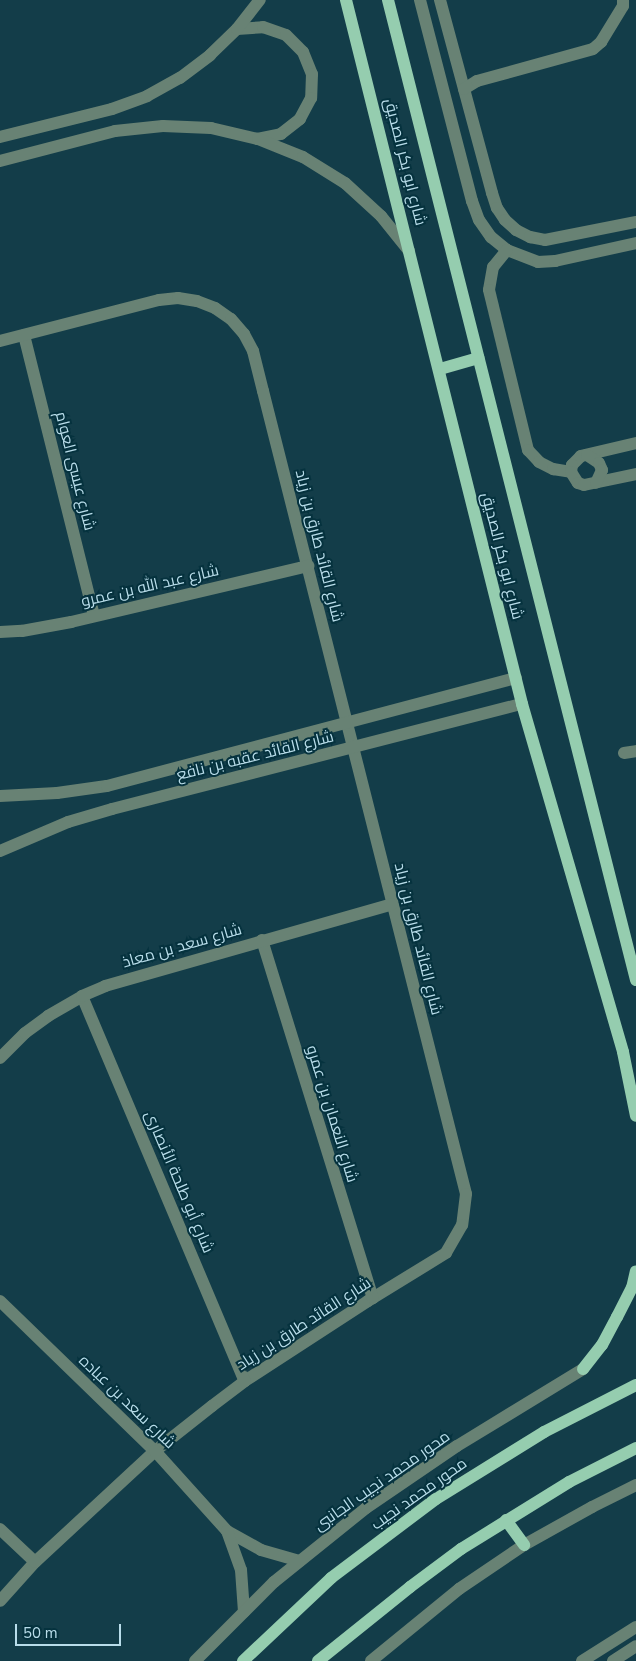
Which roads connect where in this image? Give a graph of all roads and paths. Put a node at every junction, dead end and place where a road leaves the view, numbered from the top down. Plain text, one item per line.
1 (260, 0) edge
2 (346, 0) edge
3 (388, 0) edge
4 (420, 0) edge
5 (440, 0) edge
6 (623, 0) edge
7 (237, 29) junction
8 (464, 89) junction
9 (0, 137) edge
10 (258, 139) junction
11 (0, 162) edge
12 (636, 222) edge
13 (636, 243) edge
14 (507, 250) junction
15 (411, 254) junction
16 (24, 335) junction
17 (0, 341) edge
18 (478, 358) junction
19 (440, 369) junction
20 (636, 444) edge
21 (587, 455) junction
22 (571, 472) junction
23 (636, 474) edge
24 (596, 483) junction
25 (308, 566) junction
26 (94, 616) junction
27 (0, 632) edge
28 (516, 678) junction
29 (522, 704) junction
30 (348, 723) junction
31 (353, 748) junction
32 (0, 796) edge
33 (0, 851) edge
34 (392, 904) junction
35 (262, 940) junction
36 (636, 980) edge
37 (82, 996) junction
38 (0, 1058) edge
39 (636, 1116) edge
40 (636, 1271) edge
41 (373, 1298) junction
42 (0, 1301) edge
43 (582, 1369) joint
44 (245, 1381) junction
45 (636, 1385) edge
46 (636, 1448) edge
47 (155, 1451) junction
48 (636, 1486) edge
49 (506, 1520) junction
50 (0, 1528) edge
51 (227, 1531) junction
52 (524, 1545) junction
53 (299, 1561) junction
54 (35, 1562) junction
55 (0, 1601) edge
56 (244, 1612) junction
57 (636, 1627) edge
58 (636, 1646) edge
59 (620, 1659) edge
60 (195, 1661) edge
61 (242, 1661) edge
62 (318, 1661) edge
63 (371, 1661) edge
64 (582, 1661) edge

1 - 7 street
2 - 15 main road, شارع ابو بكر الصديق
3 - 18 main road, شارع ابو بكر الصديق
4 - 14 street
5 - 8 street
6 - 8 street
7 - 9 street
7 - 10 street
8 - 12 street
10 - 11 street
10 - 15 street
13 - 14 street
14 - 22 street
15 - 19 main road, شارع ابو بكر الصديق
16 - 17 street, شارع القائد طارق بن زياد
16 - 25 street, شارع القائد طارق بن زياد
16 - 26 street, شارع عيسى العوام
18 - 19 main road
18 - 36 main road, شارع ابو بكر الصديق
19 - 28 main road, شارع ابو بكر الصديق
20 - 21 street
21 - 22 street
21 - 24 street
22 - 24 street
23 - 24 street
25 - 26 street, شارع عبد الله بن عمرو
25 - 30 street, شارع القائد طارق بن زياد
26 - 27 street, شارع عبد الله بن عمرو
28 - 29 main road, شارع ابو بكر الصديق
28 - 30 street, شارع القائد عقبه بن نافع
29 - 31 street, شارع القائد عقبه بن نافع
29 - 39 main road, شارع ابو بكر الصديق
30 - 31 street, شارع القائد طارق بن زياد
30 - 32 street, شارع القائد عقبه بن نافع
31 - 33 street, شارع القائد عقبه بن نافع
31 - 34 street, شارع القائد طارق بن زياد
34 - 35 street, شارع سعد بن معاذ
34 - 41 street, شارع القائد طارق بن زياد
35 - 37 street, شارع سعد بن معاذ
35 - 41 street, شارع النعمان بن عمرو
37 - 38 street, شارع سعد بن معاذ
37 - 44 street, شارع أبو طلحة الأنصارى
40 - 43 main road
41 - 44 street, شارع القائد طارق بن زياد
42 - 47 street, شارع سعد بن عباده
43 - 53 street, محور محمد نجيب الجانبى
44 - 47 street, شارع القائد طارق بن زياد
45 - 61 main road, محور محمد نجيب
46 - 49 main road
47 - 51 street, شارع سعد بن عباده
47 - 54 street, شارع القائد طارق بن زياد
48 - 52 street
49 - 52 main road
49 - 62 main road
50 - 54 street
51 - 53 street, شارع سعد بن عباده
51 - 56 street, شارع سعد بن عباده
52 - 63 street
53 - 56 street, محور محمد نجيب الجانبى
54 - 55 street, شارع القائد طارق بن زياد
56 - 60 street, محور محمد نجيب الجانبى
57 - 64 street
58 - 59 street

